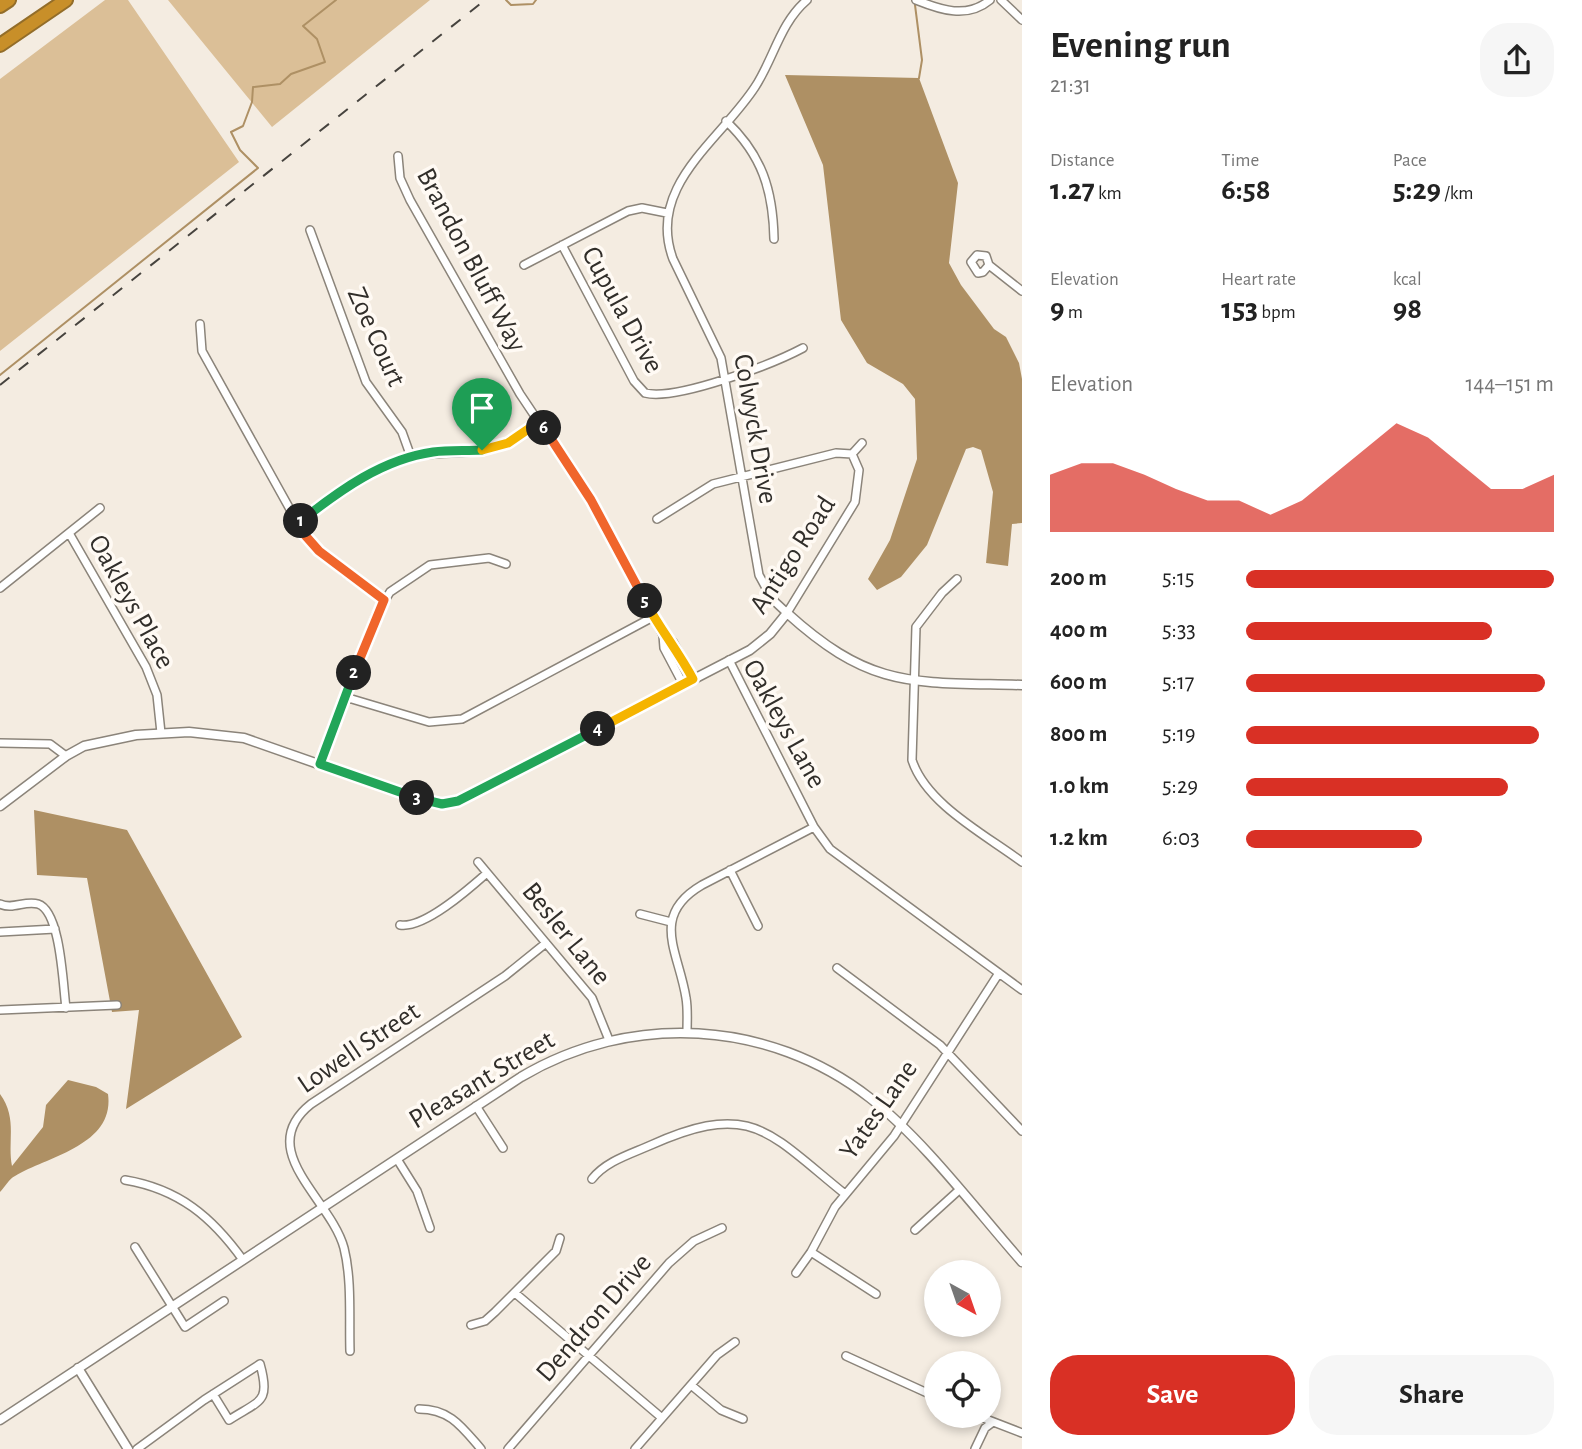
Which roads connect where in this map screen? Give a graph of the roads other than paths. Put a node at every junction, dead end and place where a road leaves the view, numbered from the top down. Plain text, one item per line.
1 (9, 0) edge
2 (66, 0) edge
3 (807, 0) edge
4 (916, 0) edge
5 (990, 0) edge
6 (1001, 0) edge
7 (0, 6) edge
8 (1022, 20) edge
9 (0, 45) edge
10 (726, 121) junction
11 (398, 156) dead end
12 (667, 213) junction
13 (310, 230) dead end
14 (774, 239) dead end
15 (562, 245) junction
16 (524, 265) dead end
17 (989, 265) dead end
18 (1022, 291) edge
19 (200, 324) dead end
20 (803, 348) dead end
21 (724, 379) junction
22 (540, 421) junction
23 (862, 443) dead end
24 (852, 454) junction
25 (411, 457) junction
26 (741, 475) junction
27 (100, 508) dead end
28 (657, 519) dead end
29 (296, 525) junction
30 (69, 533) junction
31 (506, 564) dead end
32 (957, 579) dead end
33 (0, 588) edge
34 (384, 600) junction
35 (787, 613) junction
36 (653, 617) junction
37 (663, 635) junction
38 (729, 660) junction
39 (693, 679) junction
40 (913, 680) junction
41 (683, 684) junction
42 (1022, 685) edge
43 (345, 697) junction
44 (161, 733) junction
45 (0, 743) edge
46 (66, 756) junction
47 (320, 764) junction
48 (0, 806) edge
49 (814, 827) junction
50 (478, 862) dead end
51 (1022, 862) edge
52 (730, 870) junction
53 (487, 873) junction
54 (0, 904) edge
55 (640, 914) dead end
56 (671, 922) junction
57 (400, 925) dead end
58 (758, 926) dead end
59 (55, 929) junction
60 (0, 932) edge
61 (547, 943) junction
62 (837, 968) dead end
63 (999, 973) junction
64 (1022, 990) edge
65 (117, 1005) dead end
66 (66, 1008) junction
67 (0, 1010) edge
68 (687, 1032) junction
69 (609, 1040) junction
70 (946, 1051) junction
71 (476, 1106) junction
72 (900, 1126) junction
73 (1022, 1131) edge
74 (503, 1148) dead end
75 (397, 1158) junction
76 (592, 1179) dead end
77 (125, 1180) dead end
78 (958, 1191) junction
79 (845, 1194) junction
80 (323, 1207) junction
81 (429, 1228) dead end
82 (722, 1228) dead end
83 (915, 1230) dead end
84 (560, 1238) dead end
85 (135, 1247) dead end
86 (811, 1252) junction
87 (243, 1259) junction
88 (1022, 1262) edge
89 (796, 1273) dead end
90 (515, 1293) junction
91 (876, 1294) dead end
92 (224, 1301) dead end
93 (173, 1306) junction
94 (471, 1325) dead end
95 (735, 1342) dead end
96 (350, 1351) dead end
97 (846, 1356) dead end
98 (588, 1357) junction
99 (78, 1368) junction
100 (691, 1385) junction
101 (924, 1392) edge
102 (213, 1394) junction
103 (419, 1409) dead end
104 (662, 1418) junction
105 (743, 1419) dead end
106 (0, 1420) edge
107 (1001, 1425) edge
108 (985, 1428) edge
109 (1022, 1433) edge
110 (128, 1449) edge
111 (137, 1449) edge
112 (481, 1449) edge
113 (508, 1449) edge
114 (635, 1449) edge
115 (975, 1449) edge

1 - 7 highway
2 - 9 highway
3 - 10 street, Colwyck Drive
4 - 5 street
6 - 8 street
10 - 12 street, Colwyck Drive
10 - 14 street
11 - 22 street, Brandon Bluff Way
12 - 15 street
12 - 21 street, Colwyck Drive
13 - 25 street, Zoe Court
15 - 16 street
15 - 21 street, Cupula Drive
17 - 18 street
19 - 29 street
20 - 21 street
21 - 26 street, Colwyck Drive
22 - 25 street
22 - 36 street, Brandon Bluff Way
23 - 24 street
24 - 26 street
24 - 35 street, Antigo Road
25 - 29 street
26 - 28 street
26 - 35 street, Colwyck Drive
27 - 30 street
29 - 34 street
30 - 33 street
30 - 44 street, Oakleys Place
31 - 34 street
32 - 40 street
34 - 43 street
35 - 38 street, Antigo Road
35 - 40 street, Colwyck Drive
36 - 37 street, Brandon Bluff Way
36 - 43 street
37 - 39 street, Brandon Bluff Way
37 - 41 street, Brandon Bluff Way
38 - 39 street, Oakleys Lane
38 - 49 street, Oakleys Lane
39 - 41 street, Oakleys Lane
40 - 42 street, Colwyck Drive
40 - 51 street
41 - 47 street, Oakleys Lane
43 - 47 street
44 - 46 street, Oakleys Lane
44 - 47 street, Oakleys Lane
45 - 46 street
46 - 48 street, Oakleys Lane
49 - 52 street
49 - 63 street, Oakleys Lane
50 - 53 street, Besler Lane
52 - 56 street
52 - 58 street
53 - 57 street
53 - 61 street, Besler Lane
54 - 59 street
55 - 56 street
56 - 68 street
59 - 60 street
59 - 66 street
61 - 69 street, Besler Lane
61 - 80 street, Lowell Street
62 - 70 street
63 - 64 street, Oakleys Lane
63 - 70 street, Yates Lane
65 - 66 street
66 - 67 street
68 - 69 street, Pleasant Street
68 - 72 street, Pleasant Street
69 - 71 street, Pleasant Street
70 - 72 street, Yates Lane
70 - 73 street
71 - 74 street
71 - 75 street, Pleasant Street
72 - 78 street, Pleasant Street
72 - 79 street, Yates Lane
75 - 80 street, Pleasant Street
75 - 81 street
76 - 79 street
77 - 87 street
78 - 83 street
78 - 88 street, Pleasant Street
79 - 86 street, Yates Lane
80 - 87 street, Pleasant Street
80 - 96 street, Lowell Street
82 - 98 street, Dendron Drive
84 - 90 street
85 - 93 street
86 - 89 street, Yates Lane
86 - 91 street
87 - 93 street, Pleasant Street
90 - 94 street
90 - 98 street
92 - 93 street
93 - 99 street, Pleasant Street
95 - 100 street
97 - 101 street
98 - 104 street
98 - 113 street, Dendron Drive
99 - 106 street, Pleasant Street
99 - 110 street
100 - 104 street
100 - 105 street
102 - 102 street
102 - 111 street
103 - 112 street
104 - 114 street
107 - 109 street
108 - 115 street

